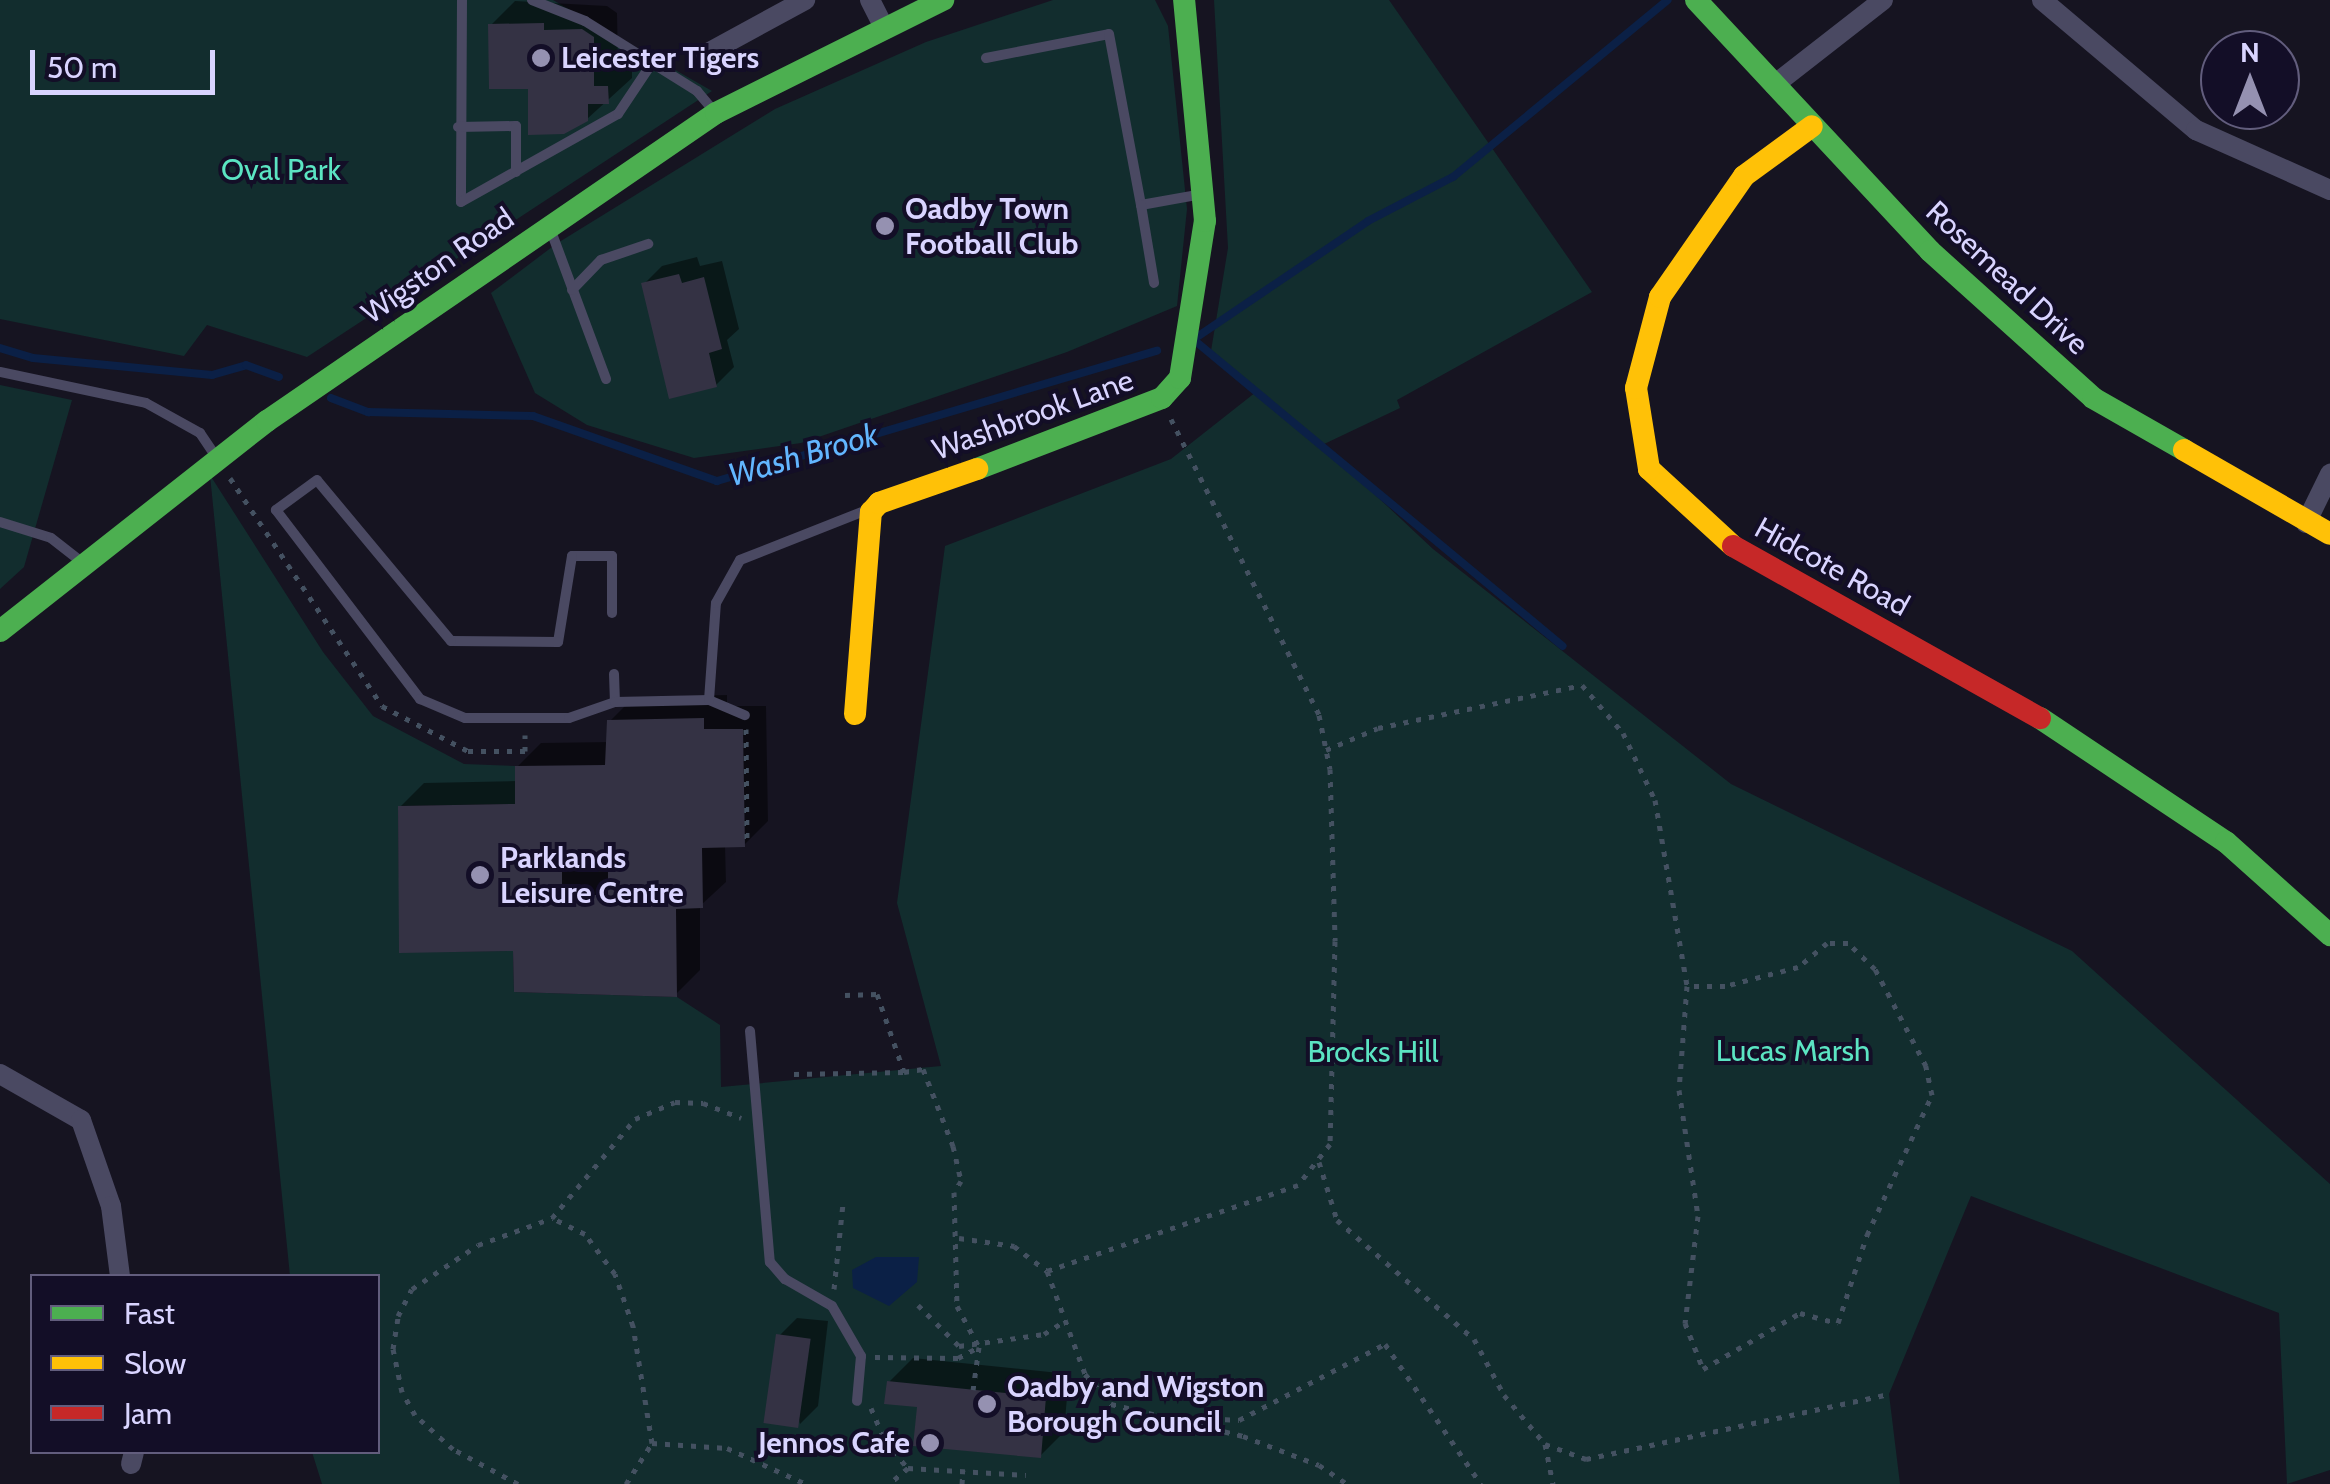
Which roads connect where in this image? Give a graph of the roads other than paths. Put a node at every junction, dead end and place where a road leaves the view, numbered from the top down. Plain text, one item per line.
1 (462, 0) edge
2 (532, 0) edge
3 (805, 0) edge
4 (870, 0) edge
5 (943, 0) edge
6 (1184, 0) edge
7 (1696, 0) edge
8 (1882, 0) edge
9 (2042, 0) edge
10 (884, 27) junction
11 (706, 54) dead end
12 (986, 58) dead end
13 (652, 63) junction
14 (1774, 85) junction
15 (716, 113) junction
16 (1812, 126) junction
17 (458, 127) junction
18 (516, 172) junction
19 (2330, 190) edge
20 (1204, 194) junction
21 (1141, 204) junction
22 (549, 225) junction
23 (648, 244) dead end
24 (1154, 283) dead end
25 (572, 290) junction
26 (0, 372) edge
27 (606, 380) dead end
28 (218, 458) junction
29 (2330, 474) edge
30 (871, 512) junction
31 (0, 522) edge
32 (2306, 524) junction
33 (2330, 534) edge
34 (83, 563) junction
35 (612, 613) dead end
36 (0, 631) edge
37 (614, 674) dead end
38 (709, 700) junction
39 (615, 702) junction
40 (855, 714) dead end
41 (745, 715) road end
42 (2330, 935) edge
43 (750, 1031) dead end
44 (0, 1074) edge
45 (120, 1274) edge
46 (856, 1401) road end

1 - 17 lane
2 - 13 lane
3 - 11 street
4 - 10 street
5 - 10 street, Wigston Road
6 - 20 street, Washbrook Lane
7 - 14 street, Rosemead Drive
8 - 14 street
9 - 19 street
10 - 15 street, Wigston Road
12 - 21 lane
13 - 15 lane
13 - 18 lane
14 - 16 street, Rosemead Drive
15 - 22 street, Wigston Road
16 - 32 street, Rosemead Drive
16 - 42 street, Hidcote Road
17 - 18 lane
17 - 18 lane
20 - 21 lane
20 - 30 street, Washbrook Lane
21 - 24 lane
22 - 25 lane
22 - 28 street, Wigston Road
23 - 25 lane
25 - 27 lane
26 - 28 lane
28 - 34 street, Wigston Road
29 - 32 street
30 - 38 lane, Washbrook Lane
30 - 40 street
31 - 34 lane
32 - 33 street, Rosemead Drive
34 - 36 street, Wigston Road
35 - 39 lane
37 - 39 lane
38 - 39 lane
38 - 41 lane
43 - 46 lane
44 - 45 street

